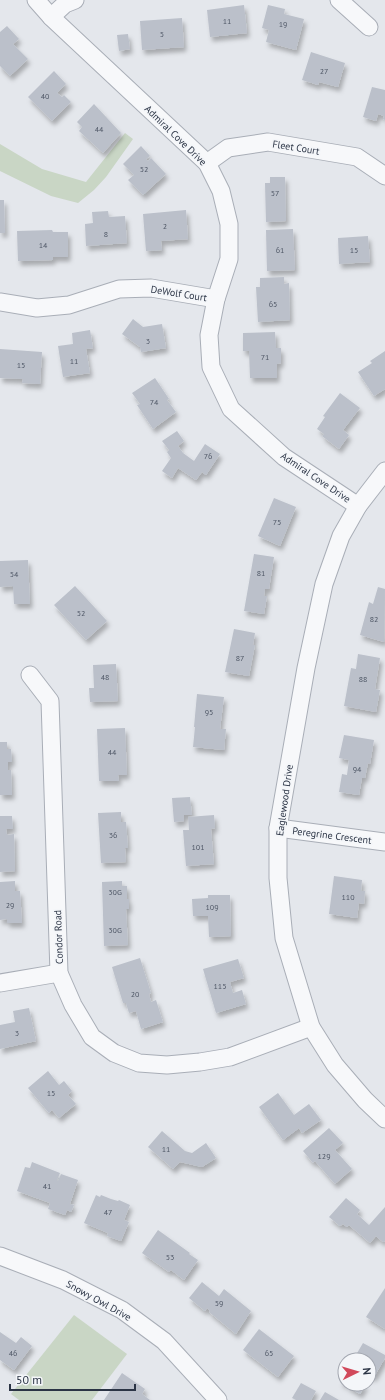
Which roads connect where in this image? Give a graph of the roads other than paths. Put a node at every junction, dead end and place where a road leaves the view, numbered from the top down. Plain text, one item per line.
1 (36, 0) edge
2 (75, 0) edge
3 (339, 0) edge
4 (51, 17) junction
5 (369, 26) dead end
6 (207, 163) junction
7 (385, 176) edge
8 (216, 299) junction
9 (0, 302) edge
10 (385, 470) edge
11 (358, 506) junction
12 (30, 675) dead end
13 (278, 828) junction
14 (385, 842) edge
15 (59, 973) junction
16 (0, 983) edge
17 (311, 1027) junction
18 (385, 1119) edge
19 (0, 1256) edge
20 (218, 1400) edge

1 - 4 street, Admiral Cove Drive
2 - 4 street
3 - 5 street
4 - 6 street, Admiral Cove Drive
6 - 7 street, Fleet Court
6 - 8 street, Admiral Cove Drive
8 - 9 street, DeWolf Court
8 - 11 street, Admiral Cove Drive
10 - 11 street, Eaglewood Drive
11 - 13 street, Eaglewood Drive
12 - 15 street, Condor Road
13 - 14 street, Peregrine Crescent
13 - 17 street, Eaglewood Drive
15 - 16 street
15 - 17 street, Condor Road
17 - 18 street, Eaglewood Drive
19 - 20 street, Snowy Owl Drive

